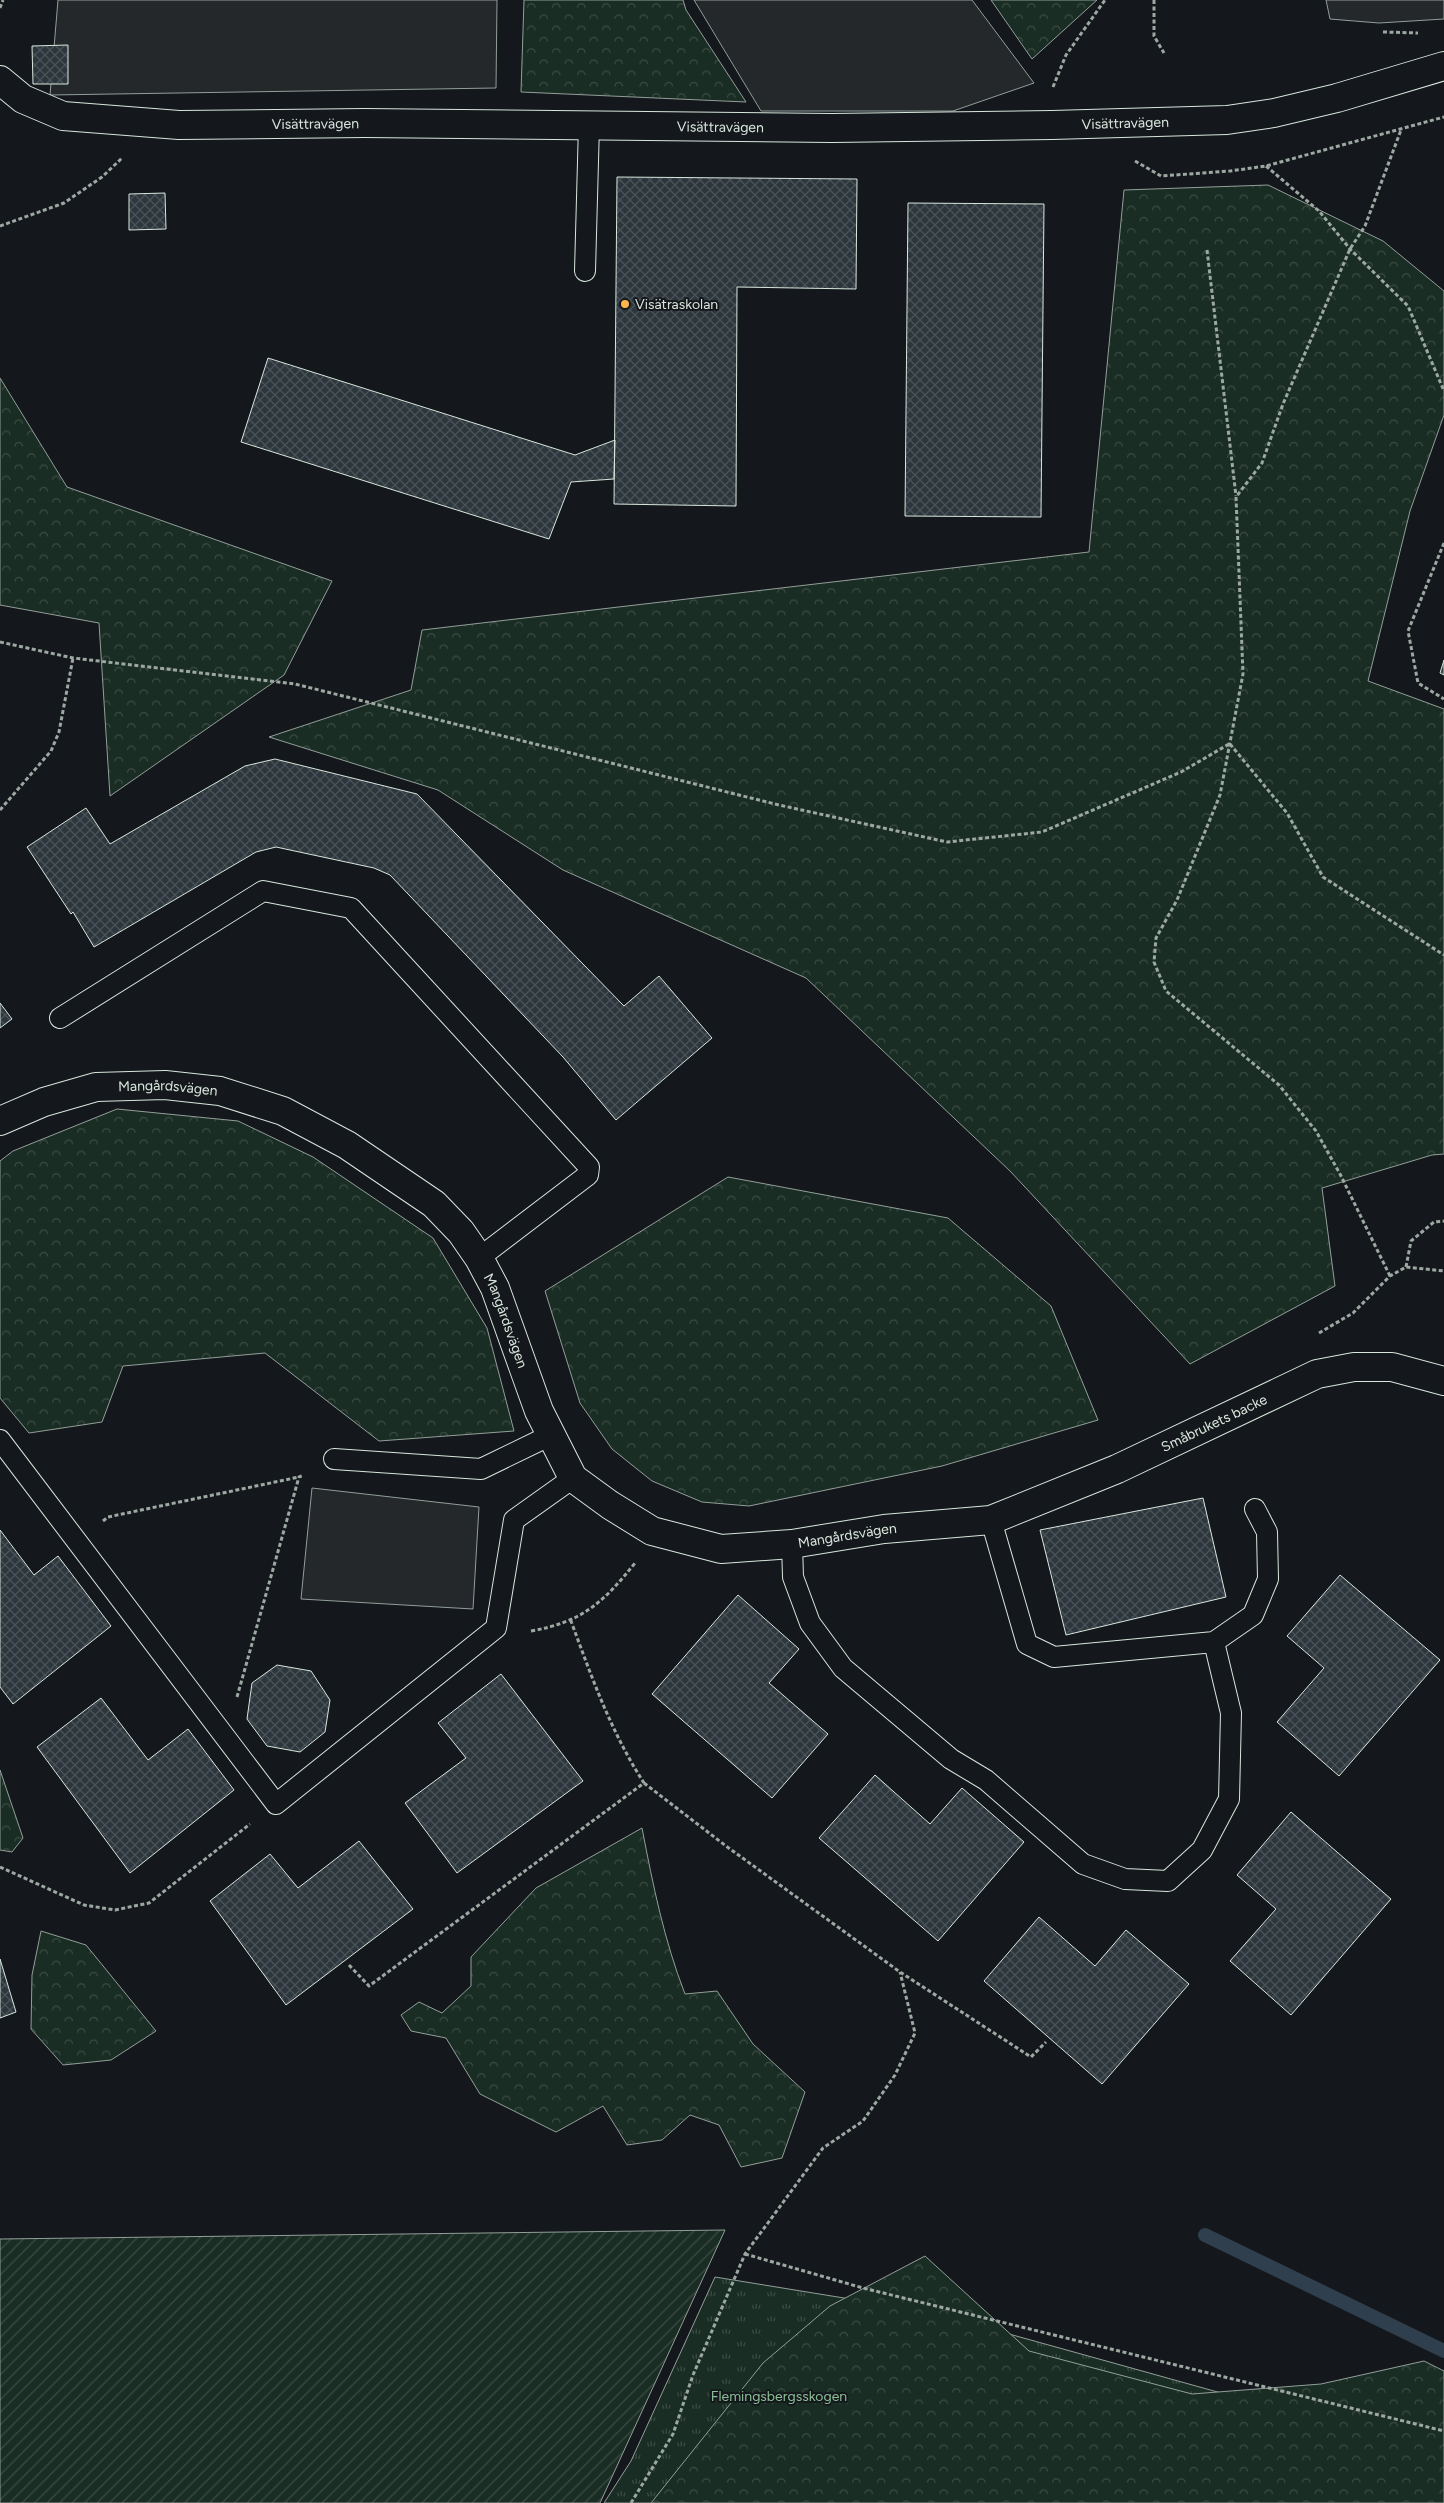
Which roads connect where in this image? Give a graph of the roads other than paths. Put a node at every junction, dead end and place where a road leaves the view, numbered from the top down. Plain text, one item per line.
1 (1444, 66) edge
2 (0, 80) edge
3 (589, 126) junction
4 (585, 271) dead end
5 (60, 1018) dead end
6 (0, 1121) edge
7 (479, 1258) junction
8 (1444, 1381) edge
9 (551, 1435) junction
10 (0, 1440) edge
11 (334, 1459) road end
12 (573, 1478) junction
13 (1255, 1509) dead end
14 (991, 1520) junction
15 (792, 1544) junction
16 (1214, 1642) junction

1 - 3 street, Visättravägen
2 - 3 street, Visättravägen
3 - 4 lane
5 - 7 lane
6 - 7 street, Mangårdsvägen
7 - 9 street, Mangårdsvägen
8 - 14 street, Småbrukets backe
9 - 11 lane
9 - 12 street, Mangårdsvägen
10 - 12 lane
12 - 15 street, Mangårdsvägen
13 - 16 lane
14 - 15 street, Mangårdsvägen
14 - 16 lane
15 - 16 lane

